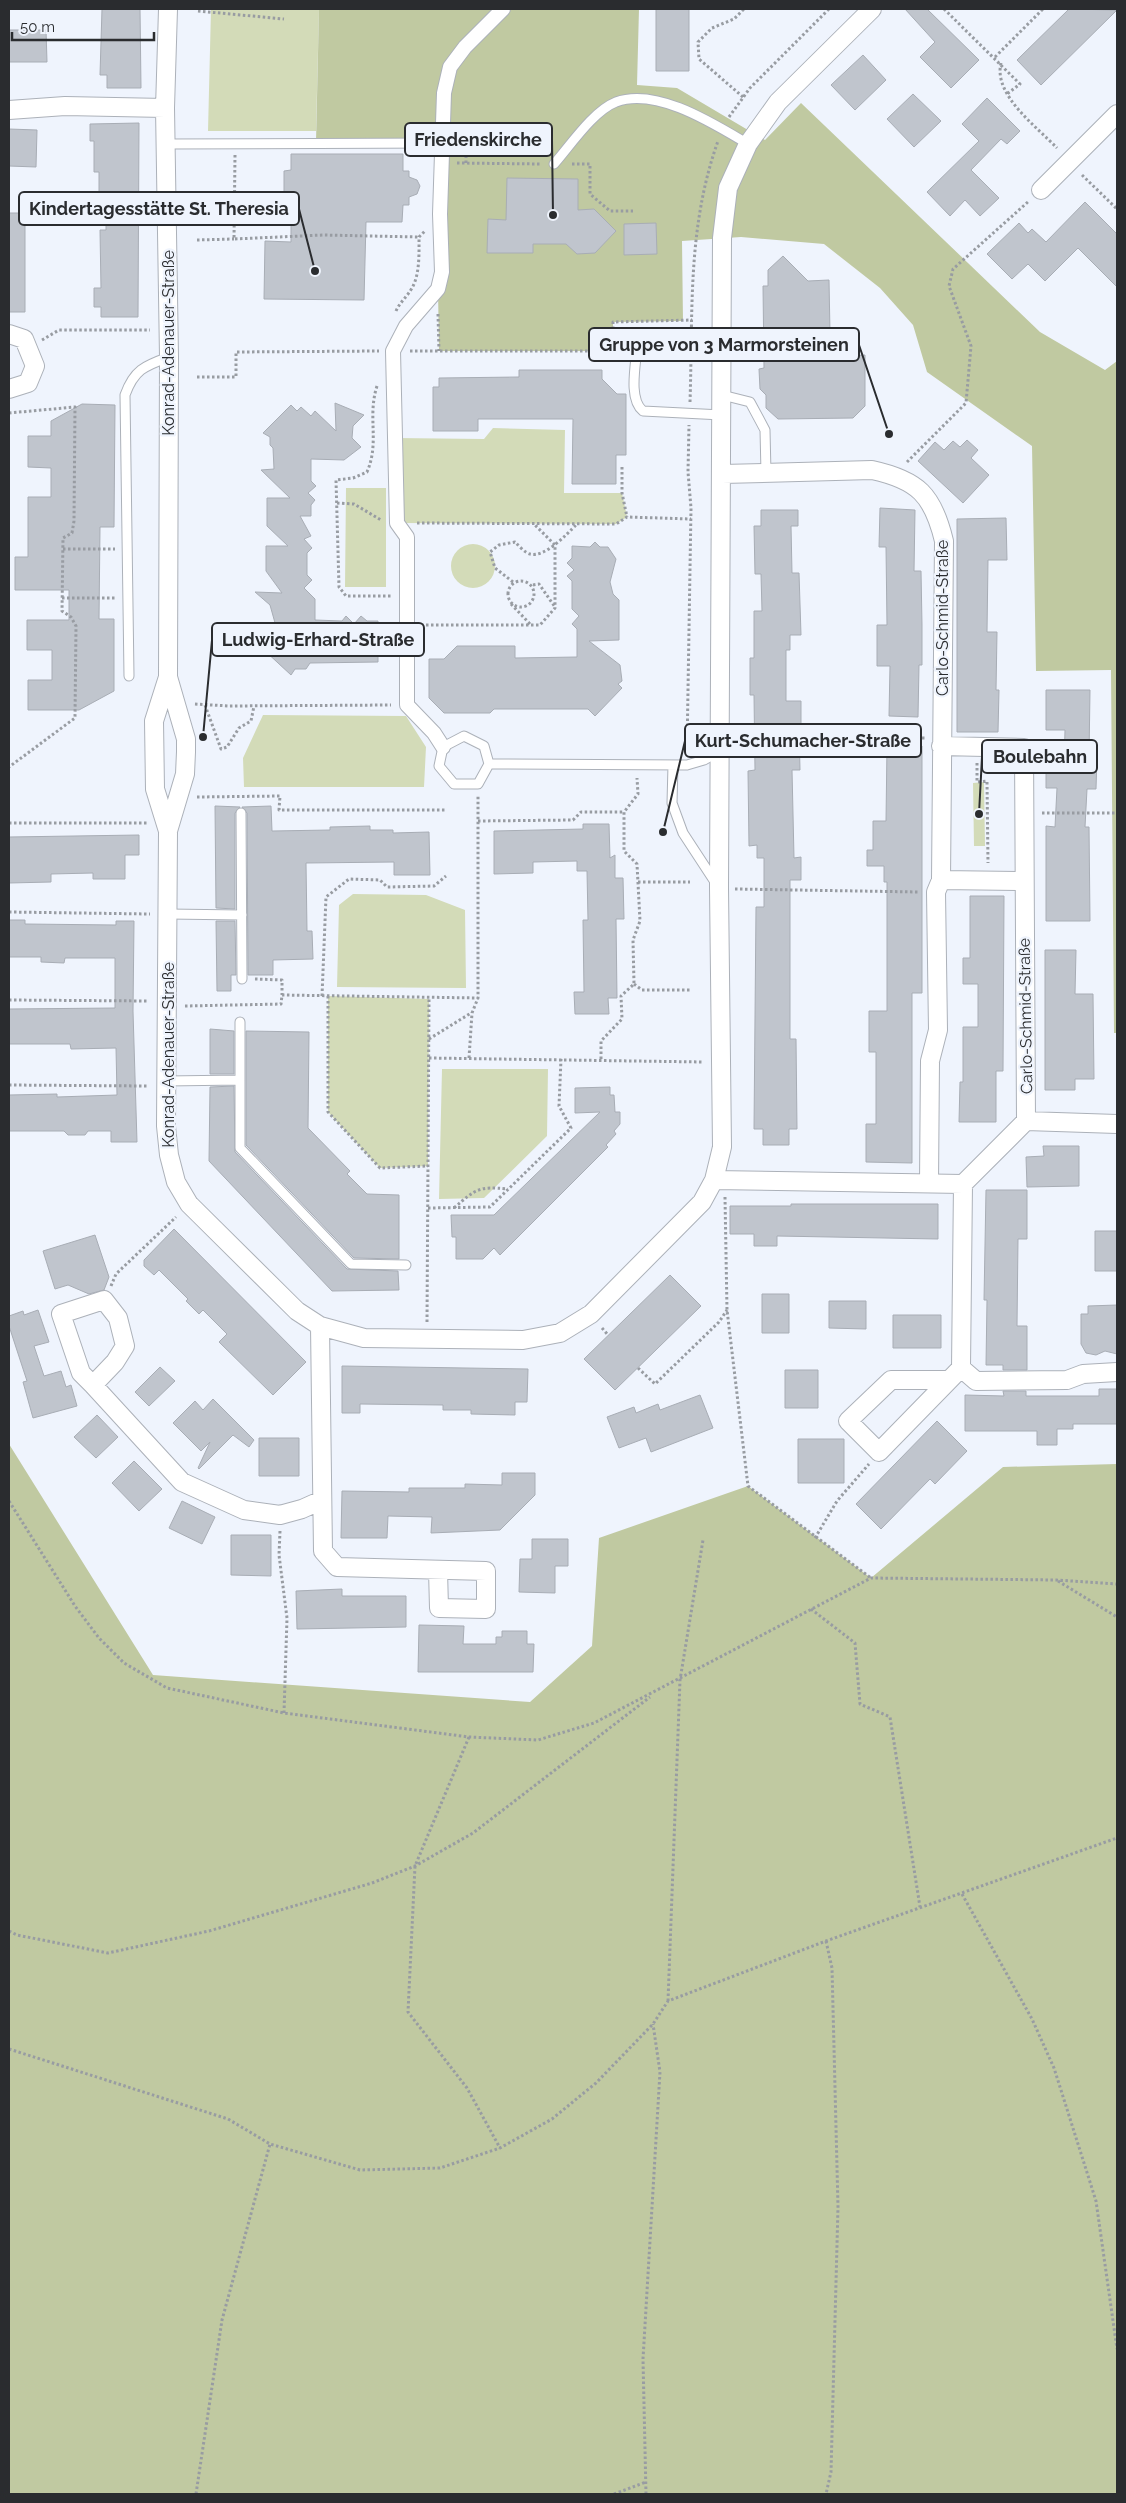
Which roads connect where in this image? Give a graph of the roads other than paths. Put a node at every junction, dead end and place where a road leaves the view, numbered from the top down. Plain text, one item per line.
1 (168, 9) edge
2 (503, 9) edge
3 (872, 9) edge
4 (165, 108) junction
5 (9, 110) edge
6 (1117, 114) edge
7 (442, 143) junction
8 (166, 144) junction
9 (748, 144) junction
10 (554, 164) dead end
11 (1041, 190) road end
12 (9, 334) edge
13 (637, 347) dead end
14 (169, 357) junction
15 (9, 389) edge
16 (722, 395) junction
17 (722, 415) junction
18 (766, 473) junction
19 (722, 474) junction
20 (129, 676) dead end
21 (168, 677) junction
22 (941, 742) junction
23 (443, 747) junction
24 (720, 751) junction
25 (489, 764) junction
26 (673, 765) junction
27 (241, 813) dead end
28 (168, 831) junction
29 (1023, 881) junction
30 (939, 886) junction
31 (719, 888) junction
32 (168, 914) junction
33 (242, 915) junction
34 (242, 979) road end
35 (240, 1022) dead end
36 (240, 1080) junction
37 (166, 1084) junction
38 (1026, 1120) junction
39 (1117, 1124) edge
40 (714, 1180) junction
41 (929, 1183) junction
42 (962, 1184) junction
43 (406, 1265) dead end
44 (320, 1326) junction
45 (1117, 1372) edge
46 (955, 1374) junction
47 (93, 1385) junction
48 (322, 1500) junction
49 (438, 1570) dead end

1 - 4 street, Konrad-Adenauer-Straße
2 - 7 street
3 - 9 street, Konrad-Adenauer-Straße
4 - 5 street
4 - 8 street, Konrad-Adenauer-Straße
6 - 11 street
7 - 8 lane
7 - 23 street
8 - 14 street, Konrad-Adenauer-Straße
9 - 10 lane
9 - 16 street, Konrad-Adenauer-Straße
12 - 15 street
13 - 17 lane
14 - 20 lane
14 - 21 street, Konrad-Adenauer-Straße
16 - 17 street, Konrad-Adenauer-Straße
16 - 18 lane
17 - 19 street, Konrad-Adenauer-Straße
18 - 19 street, Carlo-Schmid-Straße
18 - 22 street, Carlo-Schmid-Straße
19 - 24 street, Konrad-Adenauer-Straße
21 - 28 street, Konrad-Adenauer-Straße
21 - 28 street, Konrad-Adenauer-Straße
22 - 29 street, Carlo-Schmid-Straße
22 - 30 street, Carlo-Schmid-Straße
23 - 25 lane
23 - 25 lane
24 - 26 lane
24 - 31 street, Konrad-Adenauer-Straße
25 - 26 lane
26 - 31 lane
27 - 33 lane
28 - 32 street, Konrad-Adenauer-Straße
29 - 30 street
29 - 38 street, Carlo-Schmid-Straße
30 - 41 street, Carlo-Schmid-Straße
31 - 40 street, Konrad-Adenauer-Straße
32 - 33 lane
32 - 37 street, Konrad-Adenauer-Straße
33 - 34 lane
35 - 36 lane
36 - 37 lane
36 - 43 lane
37 - 44 street, Konrad-Adenauer-Straße
38 - 39 street
38 - 42 street
40 - 41 street
40 - 44 street, Konrad-Adenauer-Straße
41 - 42 street
42 - 46 street
44 - 48 street
45 - 46 street
46 - 46 street
47 - 47 street
47 - 48 street
48 - 49 street

